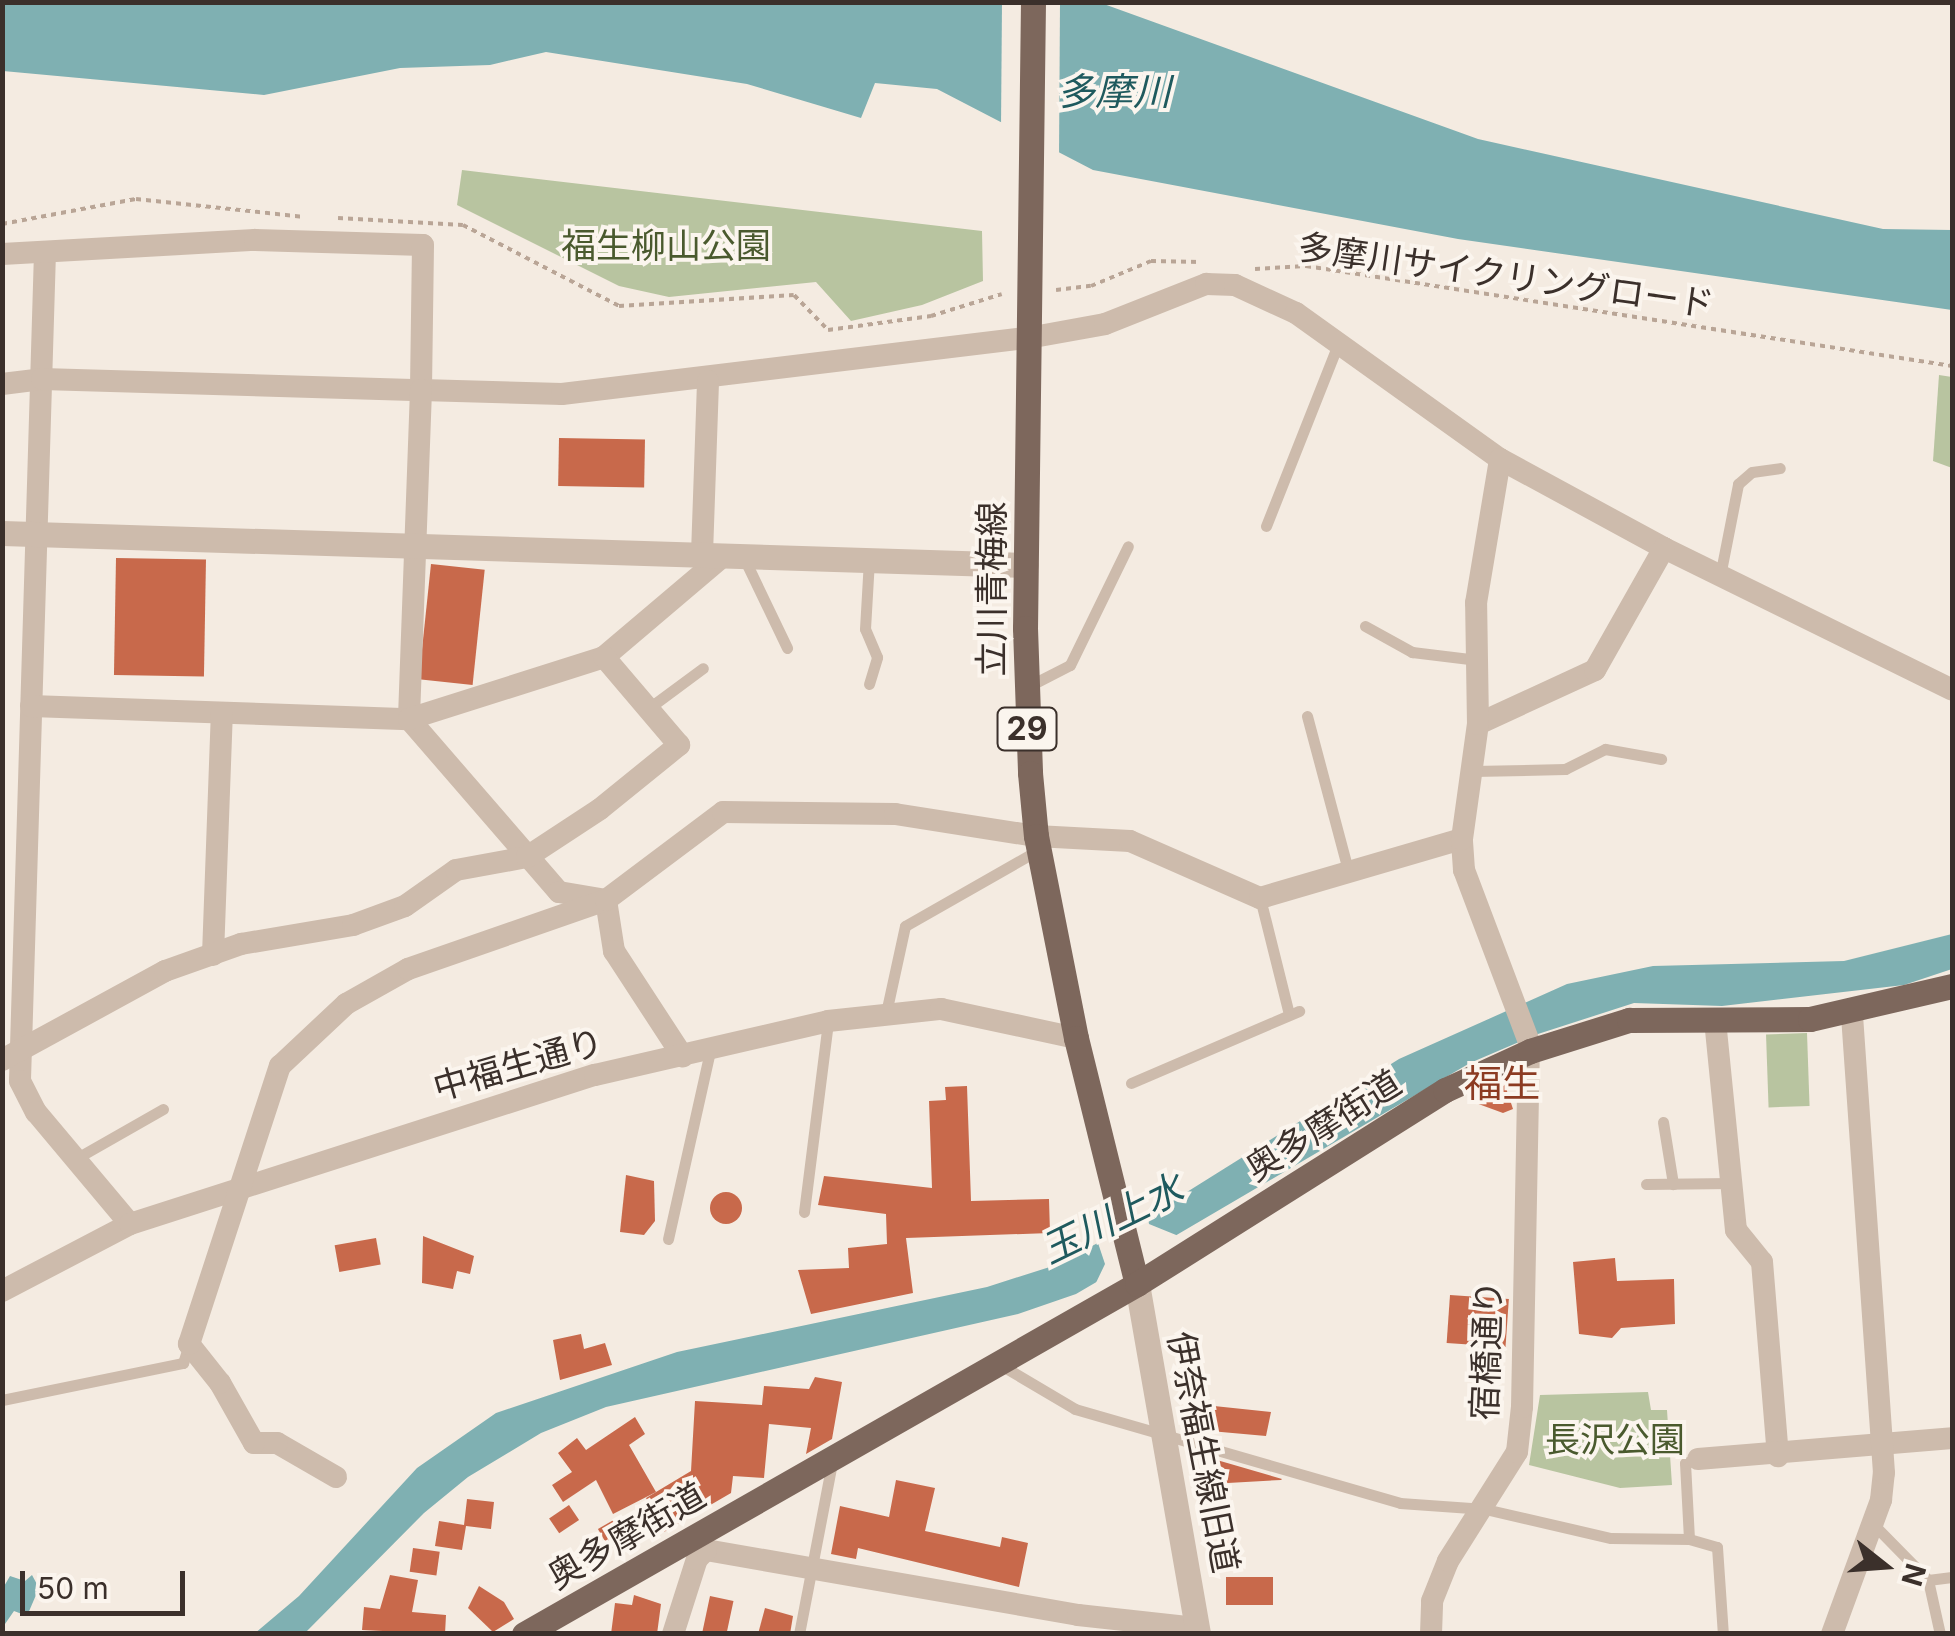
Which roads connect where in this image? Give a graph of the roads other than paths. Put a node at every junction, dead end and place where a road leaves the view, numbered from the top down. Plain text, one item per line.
1 (1032, 2) edge
2 (44, 252) junction
3 (2, 254) edge
4 (1028, 338) junction
5 (1338, 344) junction
6 (42, 379) junction
7 (708, 380) junction
8 (2, 384) edge
9 (420, 390) junction
10 (1500, 459) junction
11 (1780, 468) dead end
12 (1266, 526) dead end
13 (37, 532) junction
14 (2, 533) edge
15 (416, 545) junction
16 (1128, 546) dead end
17 (1664, 548) junction
18 (723, 555) junction
19 (869, 560) junction
20 (1026, 565) junction
21 (1720, 576) junction
22 (1365, 626) dead end
23 (787, 648) dead end
24 (604, 657) junction
25 (1478, 660) junction
26 (703, 668) dead end
27 (869, 684) dead end
28 (1026, 688) junction
29 (1952, 690) edge
30 (31, 706) junction
31 (649, 708) junction
32 (222, 713) junction
33 (1307, 716) dead end
34 (409, 719) junction
35 (1478, 724) junction
36 (1661, 759) dead end
37 (1474, 771) junction
38 (1462, 840) junction
39 (1037, 843) junction
40 (527, 857) junction
41 (1349, 874) junction
42 (1260, 898) junction
43 (606, 900) junction
44 (213, 954) junction
45 (1952, 986) edge
46 (886, 1013) junction
47 (1852, 1013) junction
48 (828, 1020) junction
49 (1715, 1020) junction
50 (1076, 1038) junction
51 (1529, 1047) junction
52 (710, 1051) junction
53 (683, 1056) junction
54 (11, 1057) edge
55 (1131, 1082) dead end
56 (164, 1109) dead end
57 (1663, 1122) dead end
58 (77, 1158) junction
59 (1646, 1184) dead end
60 (1672, 1184) junction
61 (1730, 1184) junction
62 (240, 1186) junction
63 (804, 1212) dead end
64 (130, 1224) junction
65 (668, 1239) dead end
66 (1136, 1279) junction
67 (2, 1291) edge
68 (189, 1344) junction
69 (998, 1364) junction
70 (2, 1400) edge
71 (1166, 1436) junction
72 (1952, 1438) edge
73 (1883, 1446) junction
74 (1778, 1456) junction
75 (833, 1458) junction
76 (1698, 1459) joint
77 (336, 1477) dead end
78 (1485, 1508) junction
79 (1873, 1524) junction
80 (1688, 1539) junction
81 (702, 1542) junction
82 (813, 1565) junction
83 (1952, 1578) edge
84 (1928, 1580) junction
85 (1198, 1631) edge
86 (524, 1634) edge
87 (673, 1634) edge
88 (799, 1634) edge
89 (1431, 1634) edge
90 (1724, 1634) edge
91 (1832, 1634) edge
92 (1940, 1634) edge

1 - 4 main road, 立川青梅線 / 29
2 - 3 street
2 - 6 street
2 - 9 street
4 - 5 street
4 - 7 street
4 - 20 main road, 立川青梅線 / 29
5 - 10 street
5 - 12 lane
6 - 8 street
6 - 9 street
6 - 13 street
7 - 9 street
7 - 18 street
9 - 15 street
10 - 17 street
10 - 25 street
11 - 21 lane
13 - 14 street
13 - 15 street
13 - 30 street
15 - 18 street
15 - 34 street
16 - 28 lane
17 - 21 street
17 - 35 street
18 - 19 street
18 - 23 lane
18 - 24 street
19 - 20 street
19 - 27 lane
20 - 28 main road, 立川青梅線 / 29
21 - 29 street
22 - 25 lane
24 - 31 street
24 - 34 street
25 - 35 street
26 - 31 lane
28 - 39 main road, 立川青梅線 / 29
30 - 32 street
30 - 54 street
31 - 40 street
32 - 34 street
32 - 44 street
33 - 41 lane
34 - 40 street
35 - 37 street
36 - 37 lane
37 - 38 street
38 - 41 street
38 - 51 street
39 - 42 street
39 - 43 street
39 - 46 lane
39 - 50 main road, 立川青梅線 / 29
40 - 43 street
40 - 44 street
41 - 42 street
42 - 55 lane
43 - 53 street
43 - 62 street
44 - 54 street
45 - 47 main road, 奥多摩街道
46 - 48 street, 中福生通り
46 - 50 street, 中福生通り
47 - 49 main road, 奥多摩街道
47 - 73 street
48 - 52 street, 中福生通り
48 - 63 lane
49 - 51 main road, 奥多摩街道
49 - 61 street
50 - 66 main road, 立川青梅線 / 29
51 - 66 main road, 奥多摩街道
51 - 78 street, 宿橋通り
52 - 53 street, 中福生通り
52 - 65 lane
53 - 62 street, 中福生通り
54 - 58 street
56 - 58 lane
57 - 60 lane
58 - 64 street
59 - 60 lane
60 - 61 lane
61 - 74 street
62 - 64 street, 中福生通り
62 - 68 street
64 - 67 street, 中福生通り
66 - 69 main road, 奥多摩街道
66 - 71 street, 伊奈福生線旧道
68 - 70 lane
68 - 77 street
69 - 71 lane
69 - 75 main road, 奥多摩街道
71 - 78 lane
71 - 85 street, 伊奈福生線旧道
72 - 73 street
73 - 74 street
73 - 79 street
74 - 76 street
75 - 81 main road, 奥多摩街道
75 - 82 lane
76 - 80 lane
78 - 80 lane
78 - 89 street, 宿橋通り
79 - 84 lane
79 - 91 street
80 - 90 lane
81 - 82 street
81 - 86 main road, 奥多摩街道
81 - 87 street
82 - 85 street
82 - 88 lane
83 - 84 lane
84 - 92 lane

